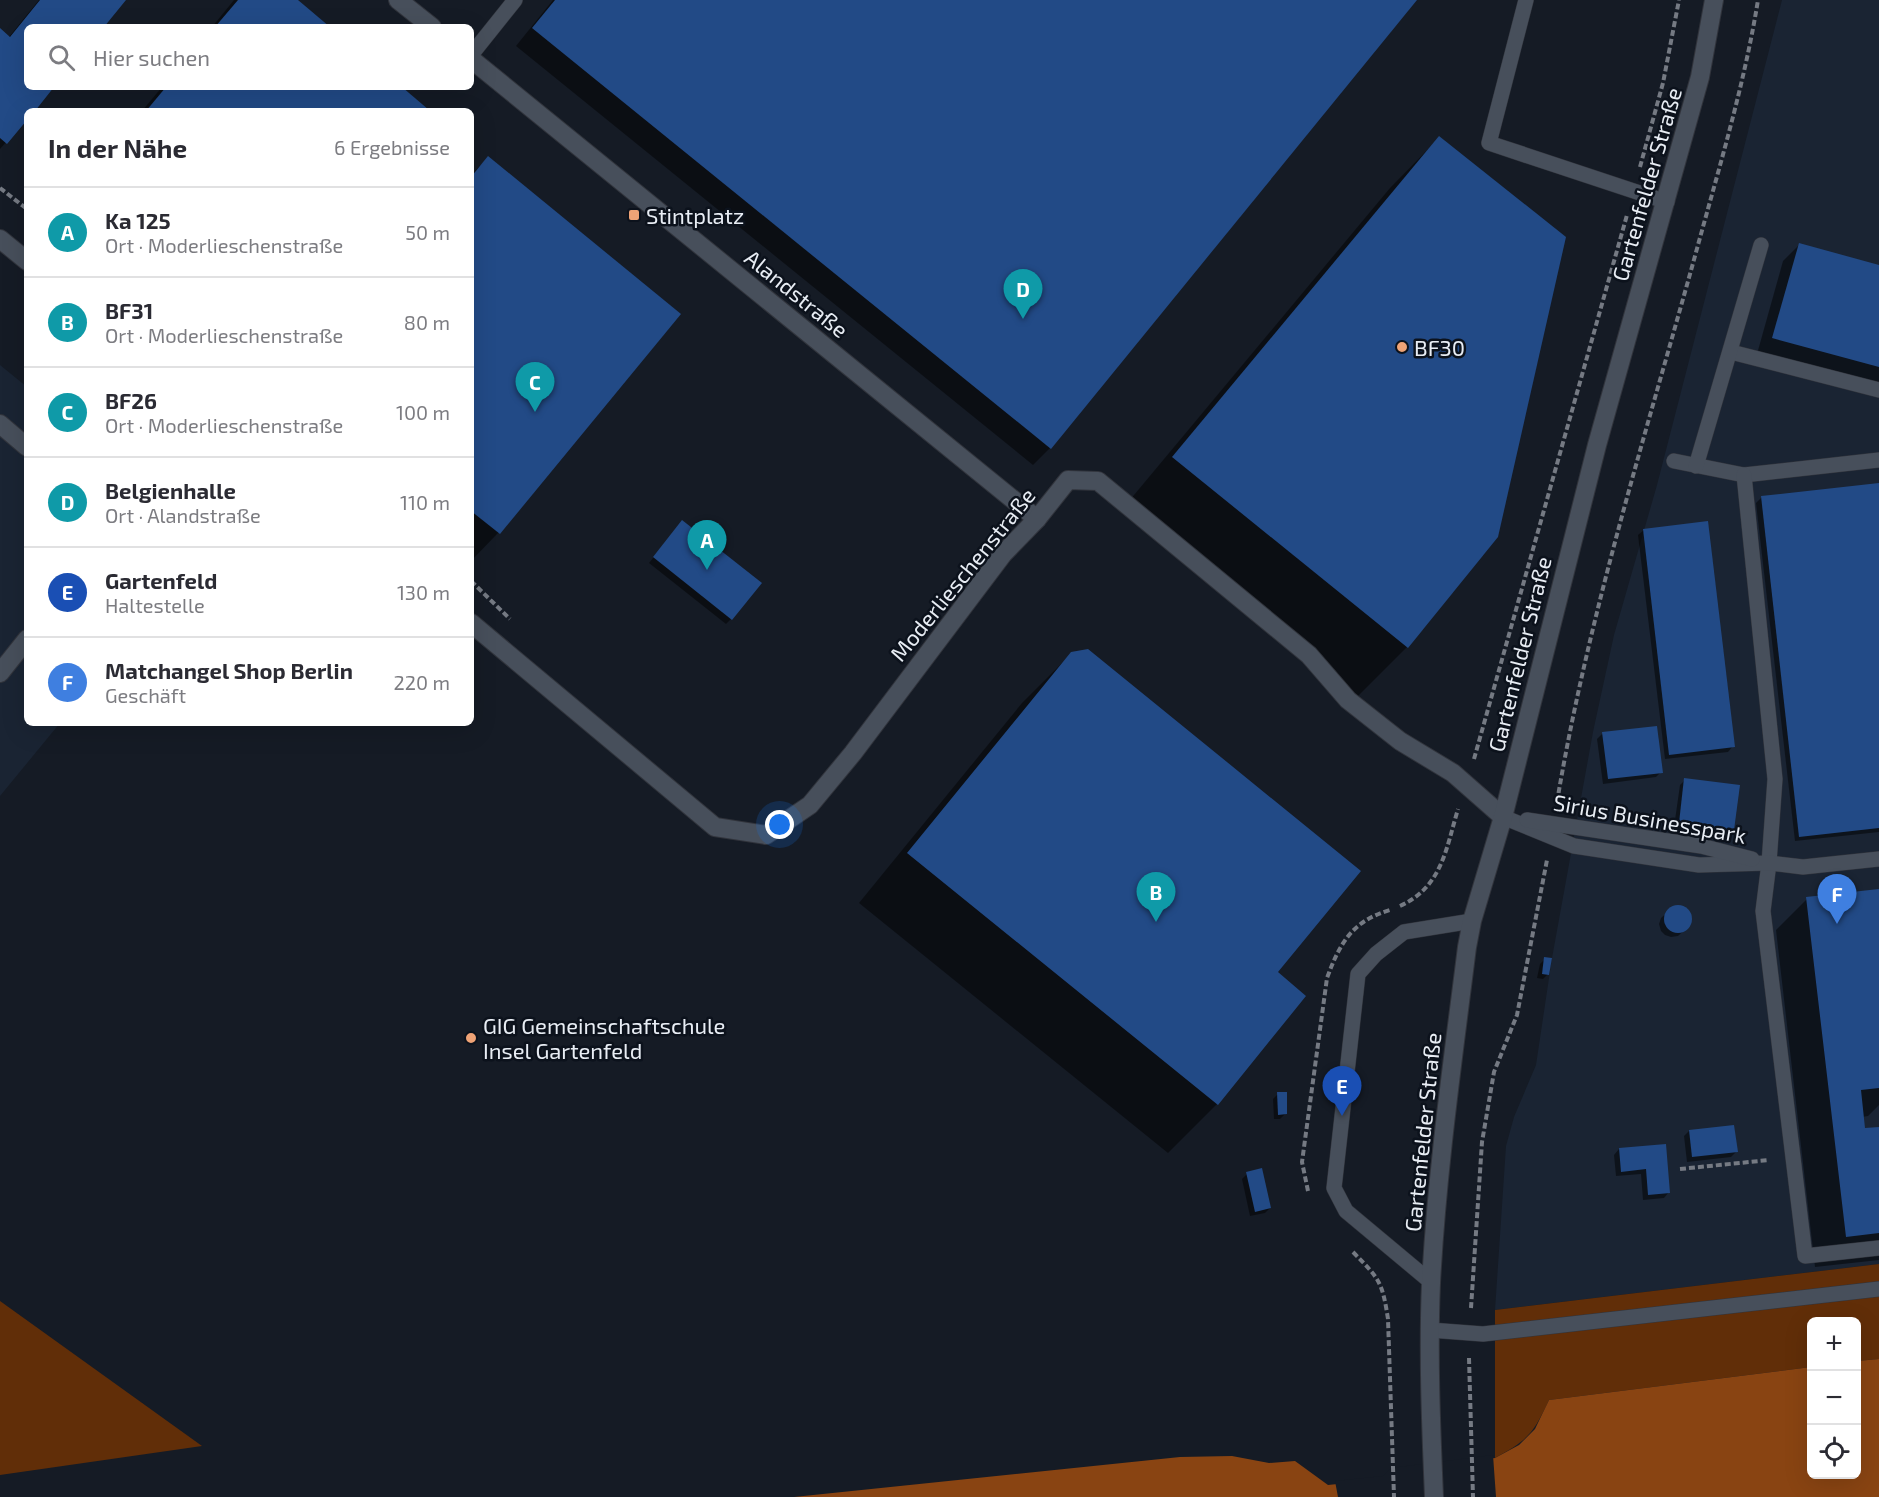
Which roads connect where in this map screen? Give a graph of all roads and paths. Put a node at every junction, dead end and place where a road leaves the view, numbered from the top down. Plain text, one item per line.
1 (398, 0) edge
2 (515, 0) edge
3 (1526, 0) edge
4 (1679, 0) edge
5 (1714, 0) edge
6 (1758, 0) edge
7 (428, 24) edge
8 (474, 53) edge
9 (474, 59) edge
10 (0, 188) edge
11 (1634, 191) junction
12 (1667, 202) junction
13 (24, 207) edge
14 (1, 243) edge
15 (1761, 244) dead end
16 (24, 259) edge
17 (1731, 351) junction
18 (1879, 390) edge
19 (0, 424) edge
20 (24, 444) edge
21 (1879, 460) edge
22 (1674, 461) dead end
23 (1696, 466) junction
24 (1743, 476) junction
25 (1037, 519) junction
26 (474, 625) edge
27 (24, 643) edge
28 (0, 673) edge
29 (1466, 784) junction
30 (1503, 817) junction
31 (1552, 830) junction
32 (1879, 859) edge
33 (1443, 860) dead end
34 (1769, 863) junction
35 (1472, 921) junction
36 (1793, 1157) junction
37 (1680, 1169) dead end
38 (1879, 1248) edge
39 (1431, 1282) junction
40 (1879, 1289) edge
41 (1430, 1330) junction
42 (1470, 1333) junction
43 (1392, 1420) dead end
44 (1394, 1497) edge
45 (1434, 1497) edge
46 (1473, 1497) edge

1 - 7 street
2 - 8 lane
3 - 11 lane
4 - 11 path
5 - 12 street, Gartenfelder Straße
6 - 31 path
9 - 25 street, Alandstraße
10 - 13 path
11 - 12 lane
11 - 29 path
12 - 30 street, Gartenfelder Straße
14 - 16 street
15 - 17 lane
17 - 18 lane
17 - 23 lane
19 - 20 street
21 - 24 lane
22 - 23 lane
23 - 24 lane
24 - 34 lane
25 - 26 street, Moderlieschenstraße
25 - 29 street, Moderlieschenstraße
27 - 28 street
29 - 30 street, Moderlieschenstraße
29 - 33 path
30 - 31 lane, Sirius Businesspark
30 - 35 street, Gartenfelder Straße
31 - 34 lane, Sirius Businesspark
31 - 42 path
32 - 34 lane, Sirius Businesspark
34 - 36 lane
35 - 39 street, Gartenfelder Straße
35 - 39 lane
36 - 37 path
36 - 38 lane
39 - 41 street, Gartenfelder Straße
40 - 42 lane
41 - 42 lane
41 - 45 street, Gartenfelder Straße
42 - 46 path
43 - 44 path

